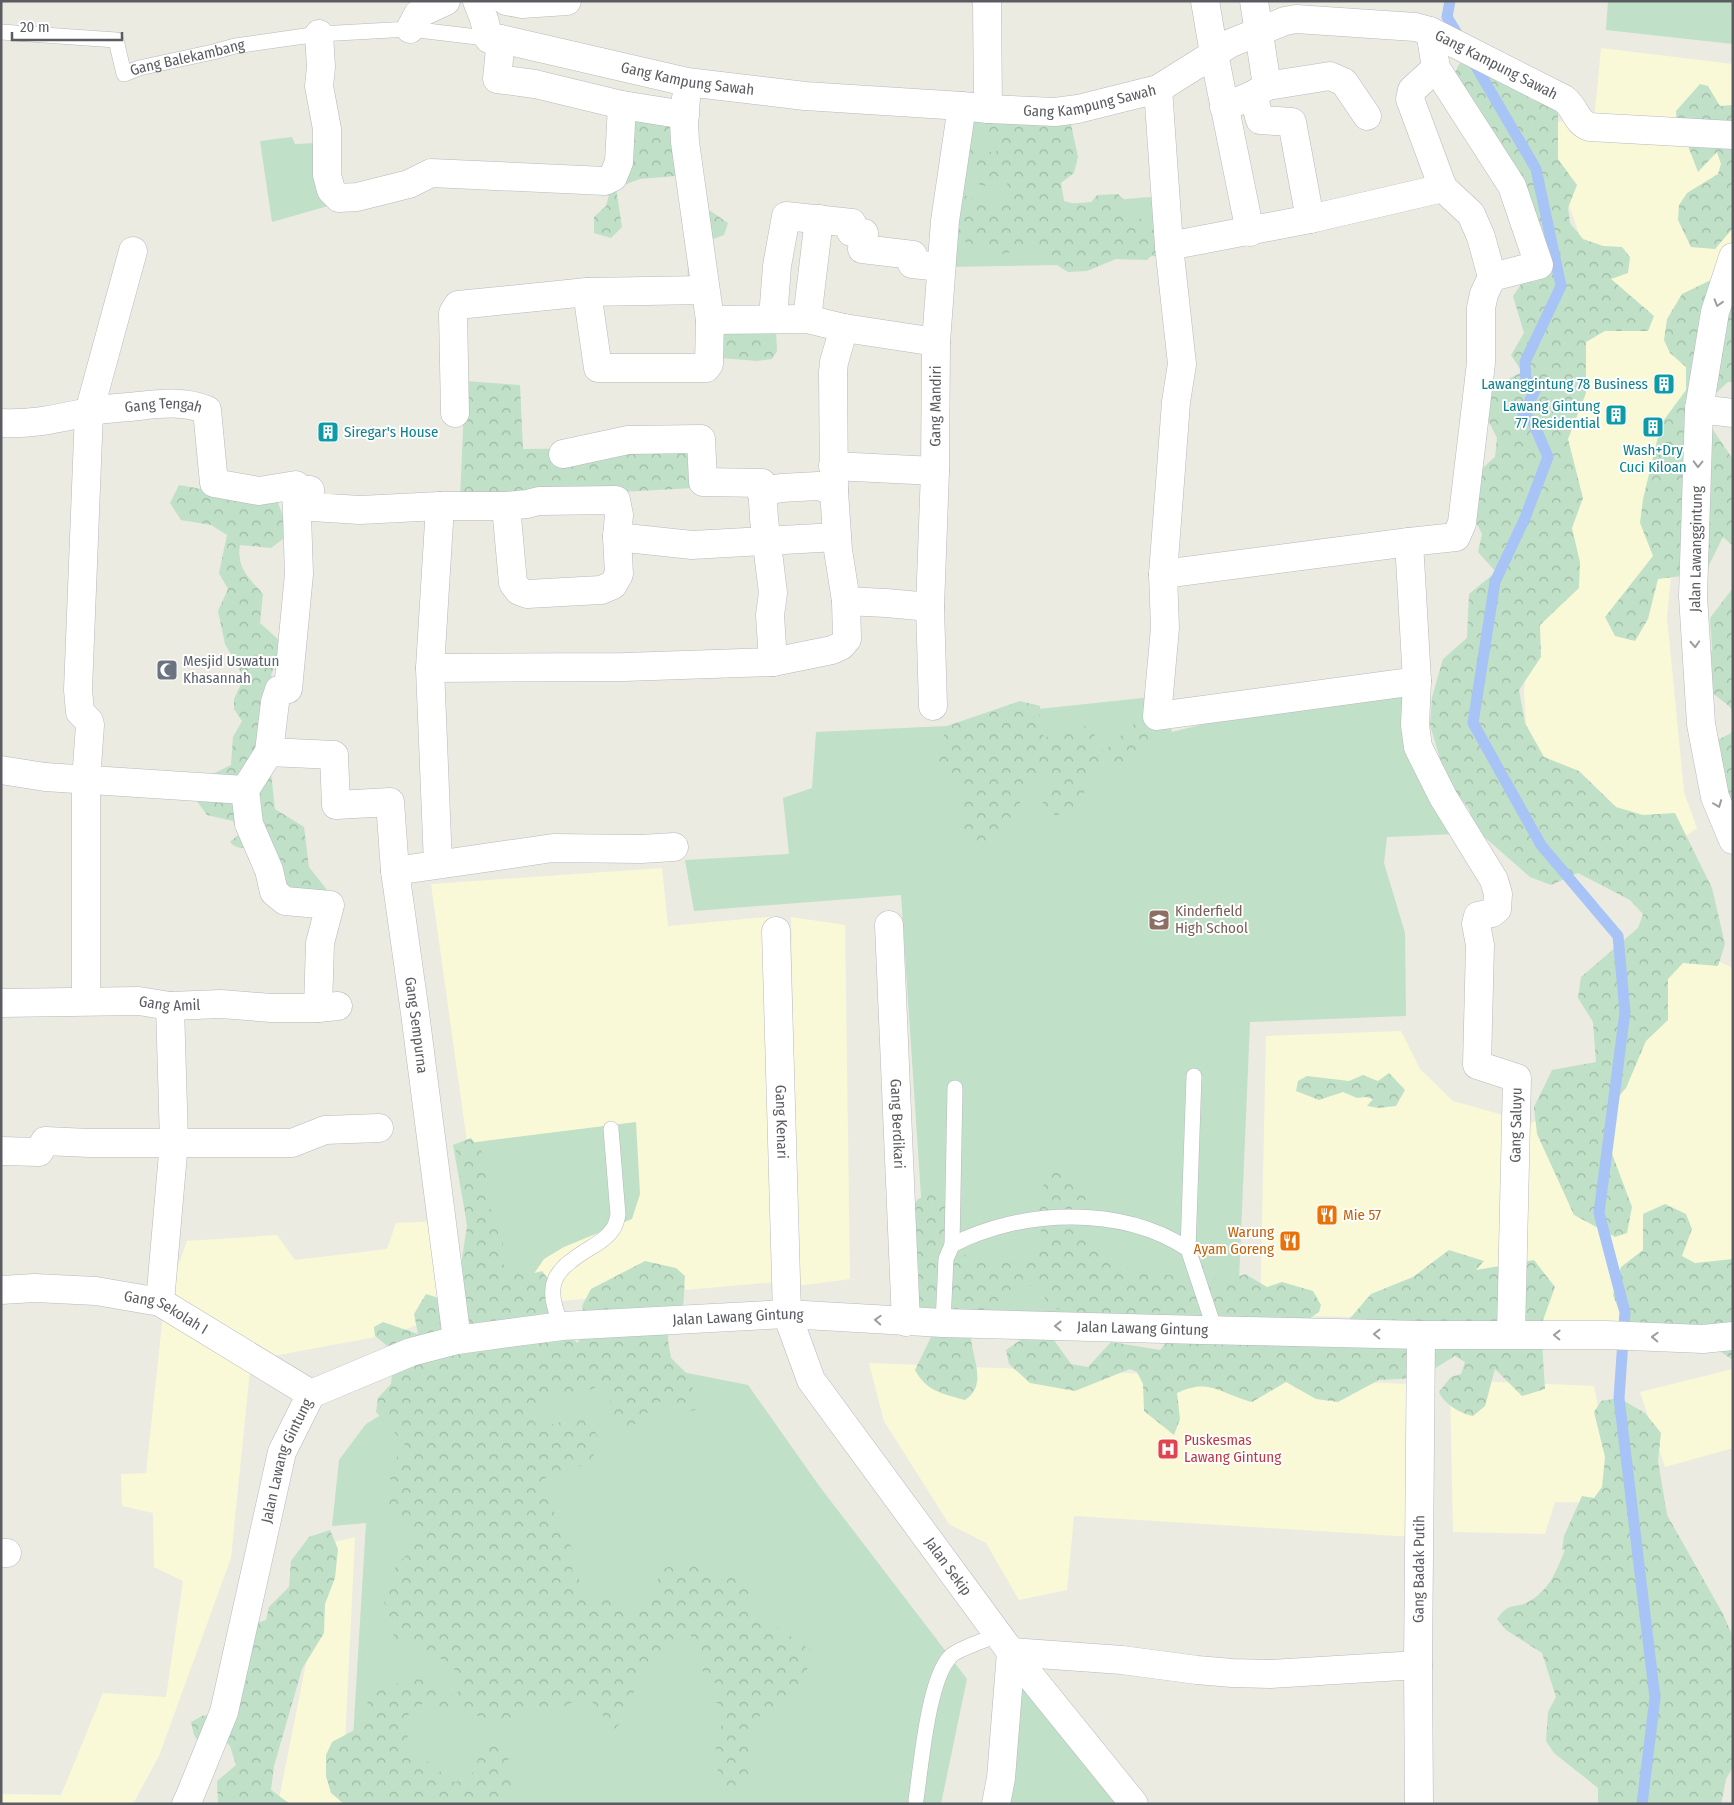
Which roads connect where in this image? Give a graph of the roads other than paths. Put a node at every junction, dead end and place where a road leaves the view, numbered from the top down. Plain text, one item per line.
1 (446, 1) edge
2 (476, 1) edge
3 (506, 1) edge
4 (567, 1) edge
5 (987, 1) edge
6 (1205, 1) edge
7 (1254, 1) edge
8 (1363, 12) edge
9 (406, 29) junction
10 (1, 32) edge
11 (1259, 32) junction
12 (319, 34) junction
13 (1434, 34) junction
14 (495, 39) junction
15 (1214, 54) junction
16 (1436, 68) junction
17 (687, 82) junction
18 (1158, 89) junction
19 (1260, 91) junction
20 (622, 105) junction
21 (1224, 107) junction
22 (975, 108) junction
23 (685, 115) junction
24 (1367, 116) dead end
25 (1733, 135) edge
26 (1443, 188) junction
27 (819, 219) junction
28 (1310, 219) junction
29 (1250, 232) junction
30 (1169, 246) junction
31 (133, 251) dead end
32 (1733, 257) edge
33 (941, 267) junction
34 (1492, 277) junction
35 (705, 290) junction
36 (588, 292) junction
37 (773, 318) junction
38 (807, 319) junction
39 (710, 320) junction
40 (844, 328) junction
41 (936, 342) junction
42 (1699, 409) junction
43 (89, 412) junction
44 (455, 413) dead end
45 (1733, 413) edge
46 (1, 423) edge
47 (563, 454) dead end
48 (935, 471) junction
49 (833, 479) junction
50 (296, 490) junction
51 (761, 492) junction
52 (440, 506) junction
53 (506, 506) junction
54 (618, 537) junction
55 (837, 537) junction
56 (767, 542) junction
57 (1409, 542) junction
58 (1163, 574) junction
59 (846, 601) junction
60 (930, 607) junction
61 (774, 662) junction
62 (430, 668) junction
63 (1417, 681) junction
64 (933, 706) dead end
65 (269, 752) junction
66 (1, 770) edge
67 (86, 781) junction
68 (245, 790) junction
69 (1733, 840) edge
70 (674, 847) dead end
71 (438, 864) junction
72 (395, 871) junction
73 (889, 924) dead end
74 (776, 931) dead end
75 (86, 1001) junction
76 (1, 1003) edge
77 (170, 1006) junction
78 (1194, 1076) dead end
79 (955, 1088) dead end
80 (379, 1128) dead end
81 (611, 1129) dead end
82 (174, 1142) junction
83 (1, 1151) edge
84 (952, 1245) junction
85 (1188, 1249) junction
86 (1, 1290) edge
87 (160, 1302) junction
88 (787, 1314) junction
89 (906, 1322) junction
90 (943, 1323) junction
91 (562, 1326) junction
92 (1215, 1330) junction
93 (1512, 1334) junction
94 (1421, 1335) junction
95 (1733, 1336) edge
96 (457, 1340) junction
97 (311, 1394) junction
98 (1004, 1643) junction
99 (1418, 1666) junction
100 (916, 1800) dead end
101 (186, 1804) edge
102 (996, 1804) edge
103 (1134, 1804) edge
104 (1419, 1804) edge

1 - 9 street
2 - 14 street
3 - 4 street
5 - 22 street, Gang Mandiri
6 - 15 street
7 - 11 street
8 - 11 street, Gang Kampung Sawah
8 - 13 street, Gang Kampung Sawah
9 - 12 lane, Gang Balekambang
9 - 14 lane, Gang Kampung Sawah
10 - 12 lane, Gang Balekambang
11 - 15 street, Gang Kampung Sawah
11 - 19 street
12 - 20 street
13 - 16 street
13 - 25 street, Gang Kampung Sawah
14 - 17 street, Gang Kampung Sawah
14 - 20 street
15 - 18 street, Gang Kampung Sawah
15 - 21 street
16 - 26 street
16 - 34 street
17 - 22 street, Gang Kampung Sawah
17 - 23 street
18 - 22 street, Gang Kampung Sawah
18 - 30 street
19 - 21 street
19 - 24 street
19 - 28 street
20 - 23 street
21 - 29 street
22 - 33 street, Gang Mandiri
23 - 35 street
26 - 28 street
26 - 34 street
27 - 33 street
27 - 37 street
27 - 38 street
28 - 29 street
29 - 30 street
30 - 58 street
31 - 43 street
32 -> 42 street, Jalan Lawanggintung
33 - 41 street, Gang Mandiri
34 - 57 street
35 - 36 street
35 - 39 street
36 - 39 street
36 - 44 street
37 - 38 street
37 - 39 street
38 - 40 street
40 - 41 street
40 - 49 street
41 - 48 street, Gang Mandiri
42 - 45 street
42 -> 69 street, Jalan Lawanggintung
43 - 46 street, Gang Tengah
43 - 50 street, Gang Tengah
43 - 67 street
47 - 51 street
48 - 49 street
48 - 60 street, Gang Mandiri
49 - 51 street
49 - 55 street
50 - 52 street
50 - 65 street
51 - 56 street
52 - 53 street
52 - 62 street
53 - 54 street
53 - 54 street
54 - 56 street
55 - 56 street
55 - 59 street
56 - 61 street
57 - 58 street
57 - 63 street
58 - 63 street
59 - 60 street
59 - 61 street
60 - 64 street, Gang Mandiri
61 - 62 street
62 - 71 street
63 - 93 street, Gang Saluyu
65 - 68 street
65 - 72 street, Gang Sempurna
66 - 67 street
67 - 68 street
67 - 75 street
68 - 77 street, Gang Amil
70 - 71 street
71 - 72 street
72 - 96 street, Gang Sempurna
73 - 89 street, Gang Berdikari
74 - 88 street, Gang Kenari
75 - 76 street, Gang Amil
75 - 77 street, Gang Amil
77 - 82 street
78 - 85 lane
79 - 84 lane
80 - 82 street
81 - 91 lane
82 - 83 street
82 - 87 street
84 - 85 lane
84 - 90 lane
85 - 92 lane
86 - 87 street, Gang Sekolah I
87 - 97 street, Gang Sekolah I
89 -> 88 street, Jalan Lawang Gintung
88 - 91 street, Jalan Lawang Gintung
88 - 98 street, Jalan Sekip
89 - 90 street, Jalan Lawang Gintung
92 -> 90 street, Jalan Lawang Gintung
91 - 96 street, Jalan Lawang Gintung
94 -> 92 street, Jalan Lawang Gintung
93 - 94 street, Jalan Lawang Gintung
95 -> 93 street, Jalan Lawang Gintung
94 - 99 street, Gang Badak Putih
96 - 97 street, Jalan Lawang Gintung
97 - 101 street, Jalan Lawang Gintung
98 - 99 street
98 - 100 lane
98 - 102 street
98 - 103 street, Jalan Sekip
99 - 104 street, Gang Badak Putih

